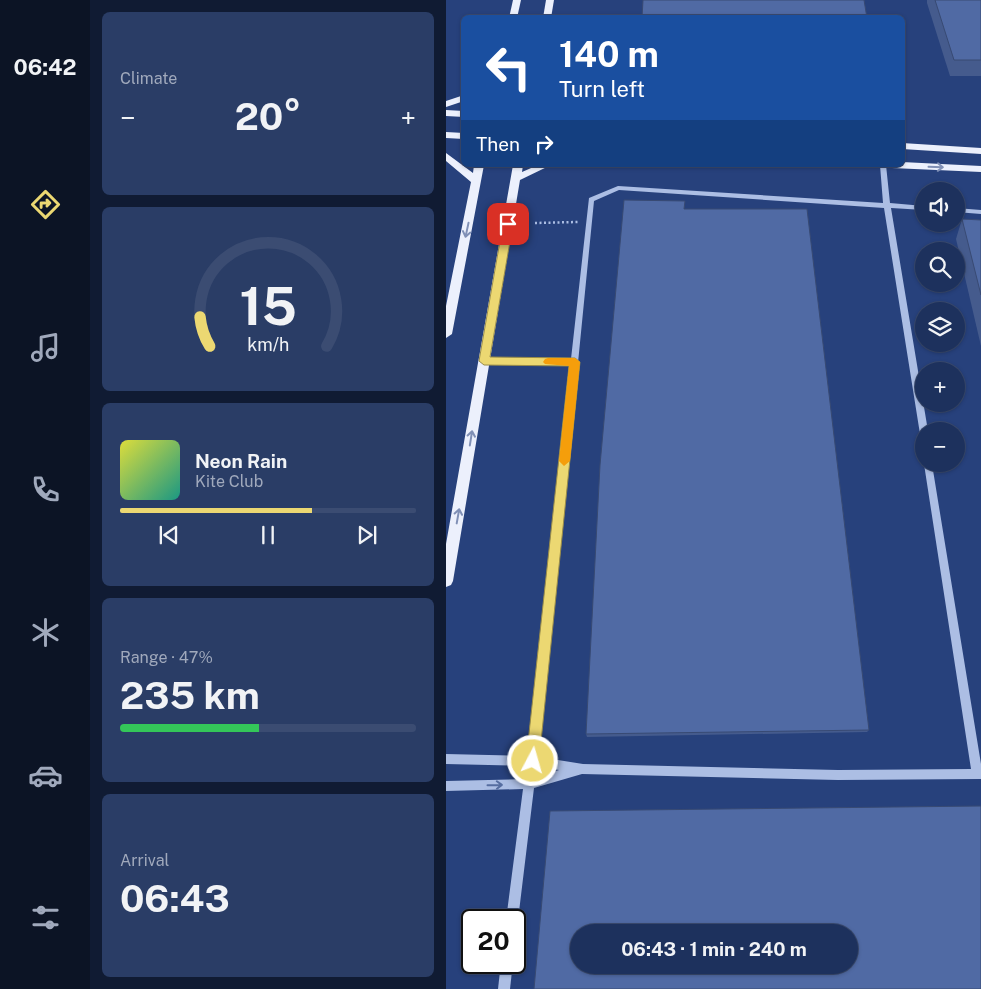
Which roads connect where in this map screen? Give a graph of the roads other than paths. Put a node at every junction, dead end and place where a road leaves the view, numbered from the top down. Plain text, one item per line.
1 (517, 0) edge
2 (550, 0) edge
3 (514, 15) edge
4 (547, 15) edge
5 (461, 99) edge
6 (446, 104) edge
7 (446, 113) edge
8 (461, 114) edge
9 (446, 135) edge
10 (461, 136) edge
11 (905, 146) edge
12 (981, 151) edge
13 (446, 156) edge
14 (905, 166) edge
15 (479, 167) edge
16 (518, 167) edge
17 (541, 167) edge
18 (883, 167) edge
19 (981, 169) edge
20 (516, 178) junction
21 (477, 182) junction
22 (887, 205) junction
23 (915, 207) edge
24 (965, 211) edge
25 (981, 212) edge
26 (446, 334) edge
27 (484, 361) junction
28 (575, 362) junction
29 (922, 422) edge
30 (929, 472) edge
31 (446, 581) edge
32 (446, 759) edge
33 (533, 761) junction
34 (583, 769) junction
35 (979, 774) edge
36 (529, 784) junction
37 (446, 786) edge
38 (513, 909) edge
39 (506, 974) edge
40 (504, 989) edge

1 - 3 main road
2 - 4 main road
5 - 6 main road
7 - 8 main road
9 - 10 main road
11 - 12 main road
13 - 21 main road
14 -> 19 main road
15 - 21 main road
16 - 20 main road
17 - 20 main road
18 - 22 lane
20 - 27 main road
21 -> 26 main road
22 - 23 lane
22 - 28 lane
22 - 29 lane
24 - 25 lane
27 - 28 lane
31 -> 27 main road
28 - 33 lane
30 - 35 lane
32 - 33 lane
33 - 34 lane
34 - 35 lane
34 - 36 lane
37 -> 36 lane
36 - 38 lane
39 - 40 lane

